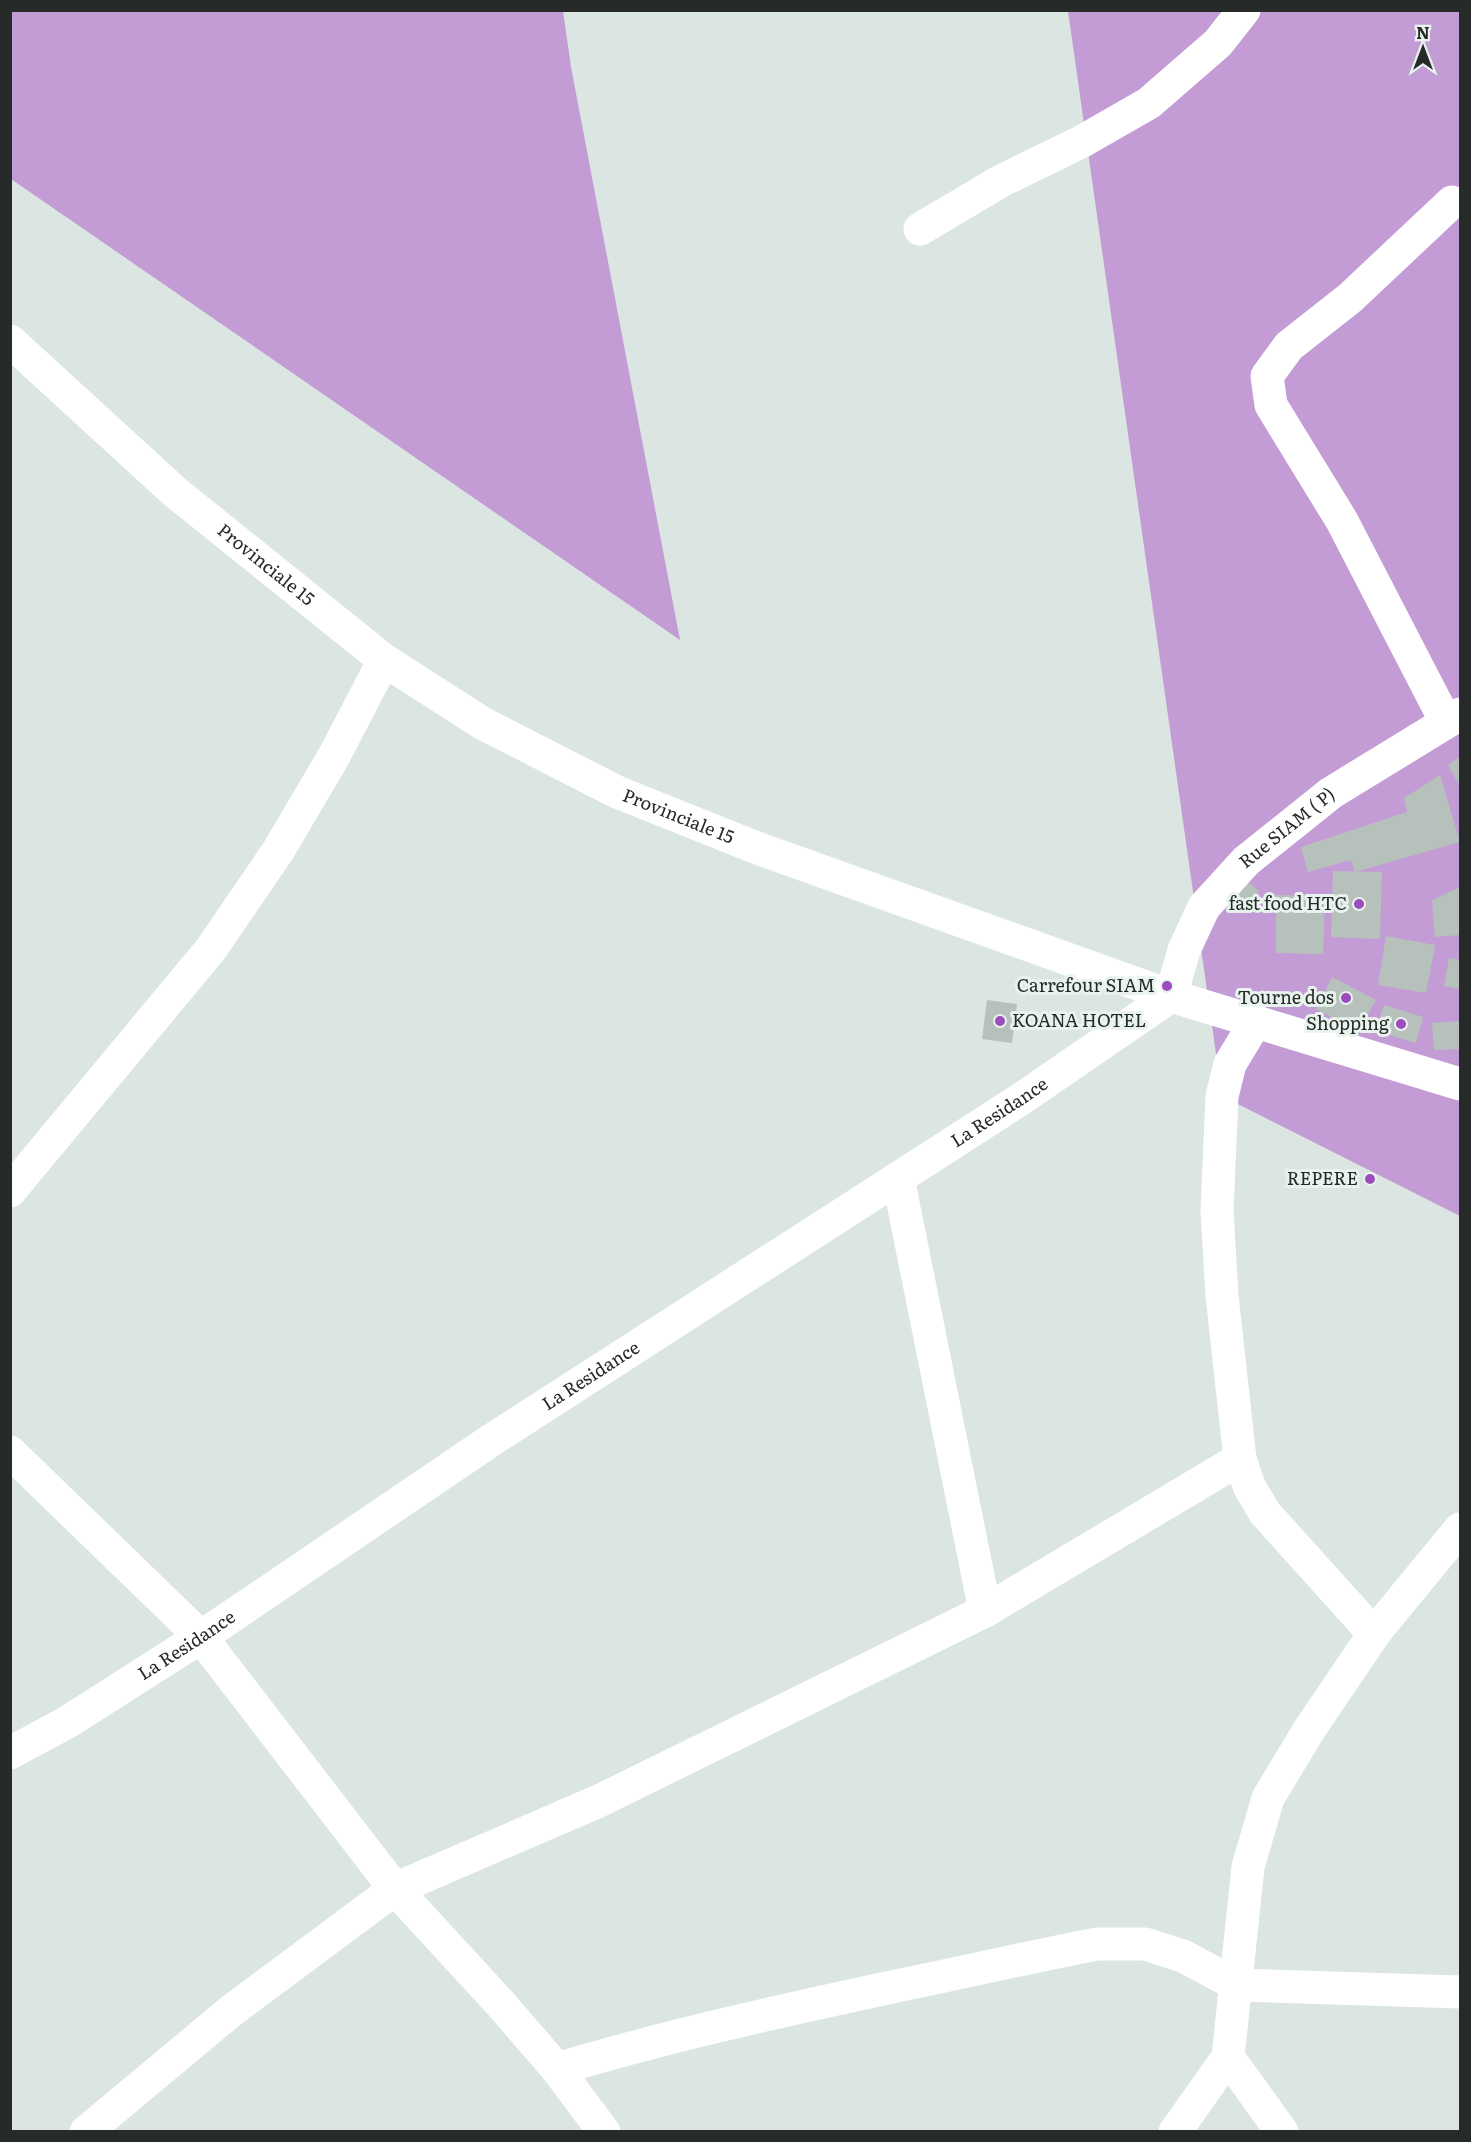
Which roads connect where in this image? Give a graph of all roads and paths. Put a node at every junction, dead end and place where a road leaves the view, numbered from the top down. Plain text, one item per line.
1 (1244, 10) edge
2 (1452, 202) dead end
3 (920, 229) dead end
4 (10, 341) edge
5 (384, 660) junction
6 (1453, 718) edge
7 (1171, 996) junction
8 (1256, 1022) junction
9 (1461, 1084) edge
10 (898, 1178) junction
11 (10, 1191) edge
12 (10, 1452) edge
13 (1240, 1459) junction
14 (1461, 1529) edge
15 (985, 1611) junction
16 (1376, 1631) junction
17 (201, 1637) junction
18 (10, 1754) edge
19 (395, 1889) junction
20 (1237, 1985) junction
21 (1461, 1992) edge
22 (1228, 2057) junction
23 (557, 2069) junction
24 (86, 2132) edge
25 (604, 2132) edge
26 (1175, 2132) edge
27 (1282, 2132) edge

1 - 3 street
2 - 6 street
4 - 5 street, Provinciale 15
5 - 7 street, Provinciale 15
5 - 11 street
6 - 7 street, Rue SIAM ( P)
7 - 8 street, Provinciale 15
7 - 10 street, La Residance
8 - 9 street, Provinciale 15
8 - 13 street
10 - 15 street
10 - 17 street, La Residance
12 - 17 street
13 - 15 street
13 - 16 street
14 - 16 street
15 - 19 street
16 - 20 street
17 - 18 street, La Residance
17 - 19 street
19 - 23 street
19 - 24 street
20 - 21 street
20 - 22 street
20 - 23 street
22 - 26 street
22 - 27 street
23 - 25 street

